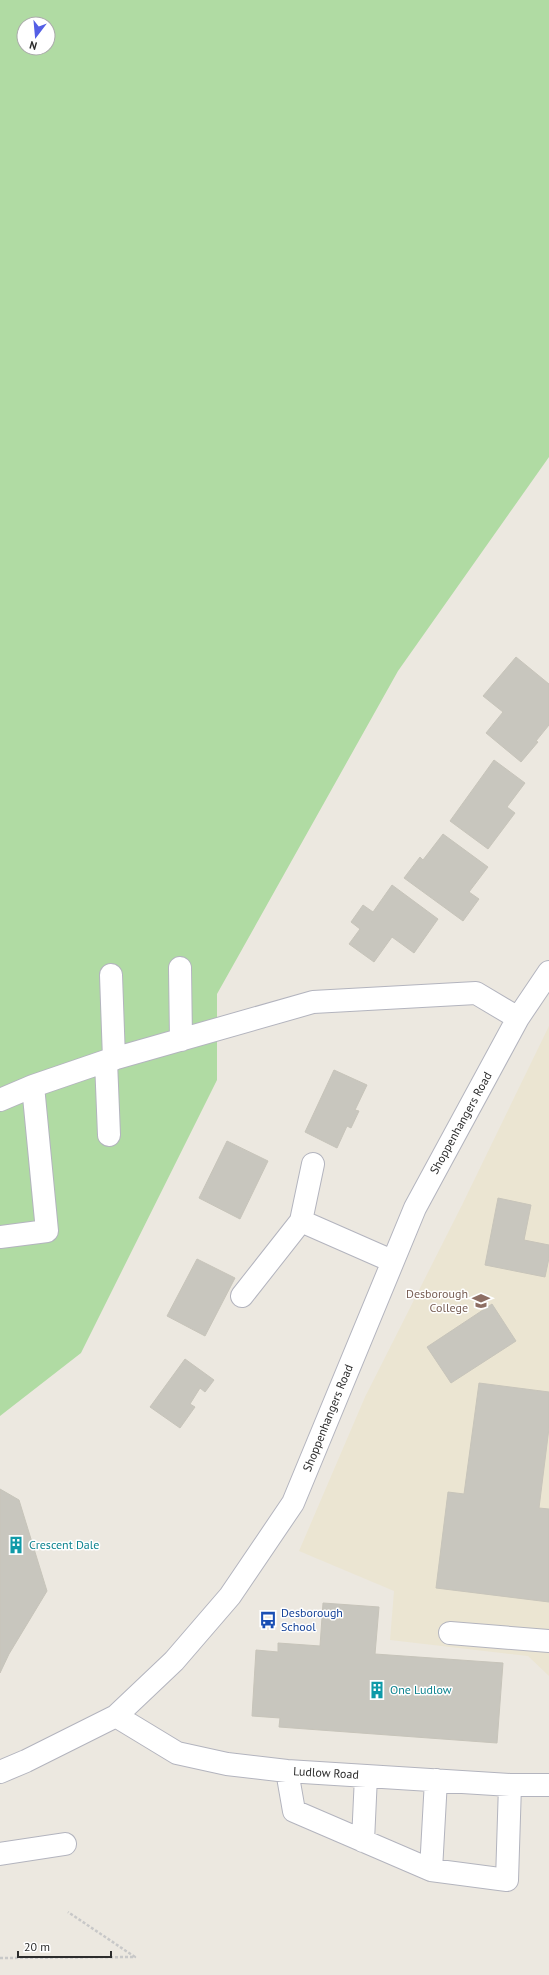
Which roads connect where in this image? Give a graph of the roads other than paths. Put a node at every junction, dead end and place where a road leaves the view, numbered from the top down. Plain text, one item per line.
1 (180, 968) dead end
2 (549, 972) edge
3 (111, 975) dead end
4 (518, 1018) junction
5 (181, 1040) junction
6 (110, 1060) junction
7 (34, 1086) junction
8 (0, 1100) edge
9 (109, 1135) dead end
10 (314, 1164) dead end
11 (301, 1221) junction
12 (0, 1237) edge
13 (392, 1261) junction
14 (242, 1296) dead end
15 (450, 1633) dead end
16 (549, 1641) edge
17 (116, 1716) junction
18 (288, 1771) junction
19 (0, 1772) edge
20 (366, 1776) junction
21 (436, 1780) junction
22 (510, 1785) junction
23 (549, 1785) edge
24 (363, 1841) junction
25 (64, 1844) dead end
26 (0, 1854) edge
27 (431, 1870) junction

1 - 5 street
2 - 4 street, Shoppenhangers Road
3 - 6 street
4 - 5 street
4 - 13 street, Shoppenhangers Road
5 - 6 street
6 - 7 street
6 - 9 street
7 - 8 street
7 - 12 street
10 - 11 street
11 - 13 street
11 - 14 street
13 - 17 street, Shoppenhangers Road
15 - 16 street
17 - 18 street, Ludlow Road
17 - 19 street, Shoppenhangers Road
18 - 20 street, Ludlow Road
18 - 24 street
20 - 21 street, Ludlow Road
20 - 24 street
21 - 22 street, Ludlow Road
21 - 27 street
22 - 23 street, Ludlow Road
22 - 27 street
24 - 27 street
25 - 26 street

